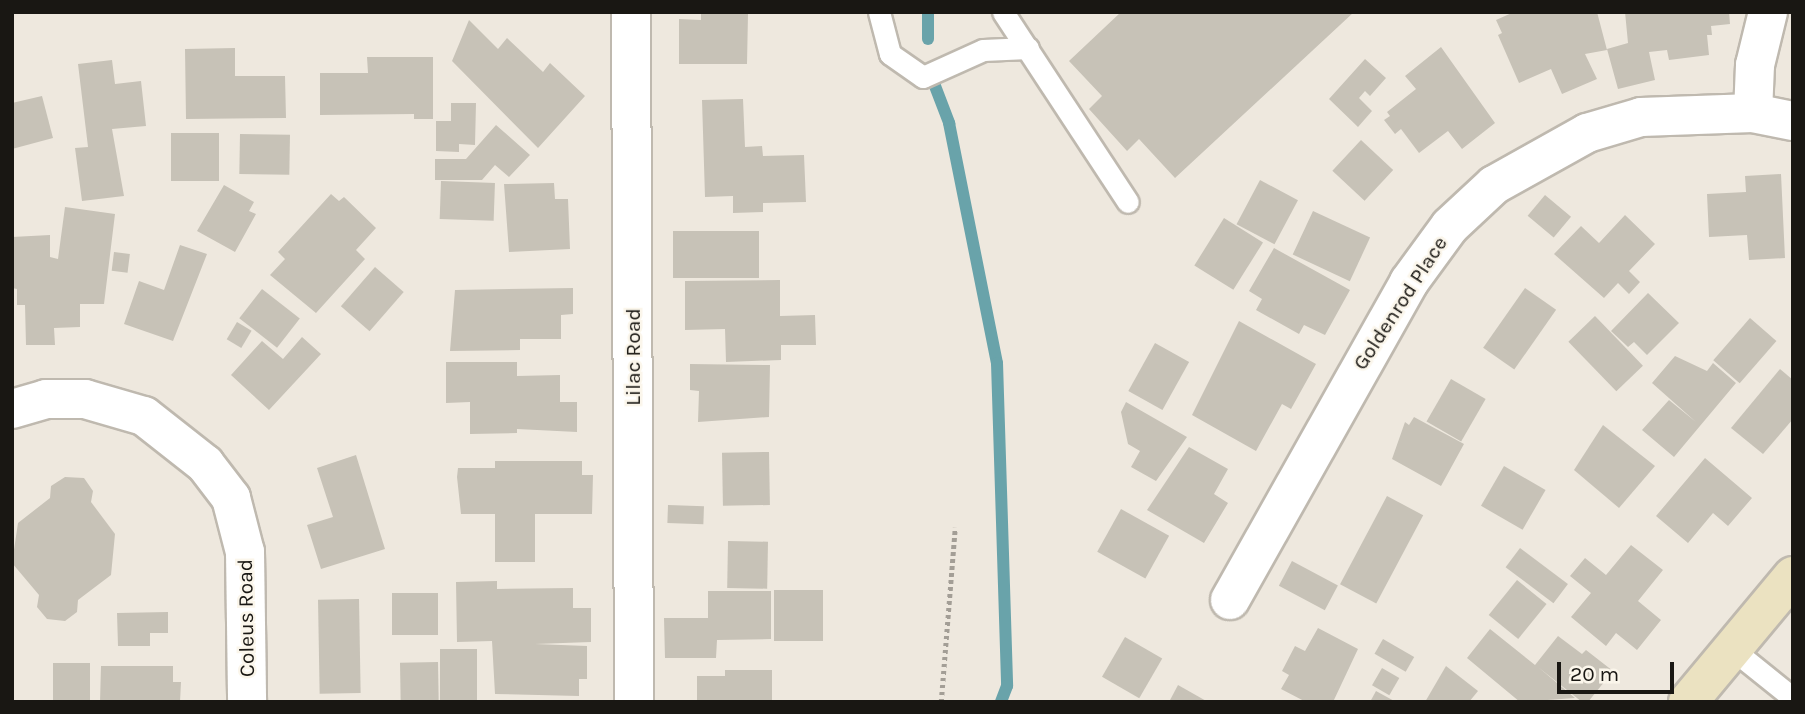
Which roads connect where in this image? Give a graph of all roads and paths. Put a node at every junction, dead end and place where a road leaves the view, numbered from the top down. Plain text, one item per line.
1 (631, 12) edge
2 (879, 12) edge
3 (1003, 12) edge
4 (1769, 12) edge
5 (1028, 48) junction
6 (1753, 113) junction
7 (1793, 121) edge
8 (1128, 202) dead end
9 (12, 409) edge
10 (955, 528) dead end
11 (1793, 576) edge
12 (1230, 600) dead end
13 (1732, 649) junction
14 (1793, 698) edge
15 (247, 702) edge
16 (634, 702) edge
17 (941, 702) edge
18 (1688, 702) edge

1 - 16 street, Lilac Road
2 - 5 lane
3 - 5 lane
4 - 6 street
5 - 8 lane
6 - 7 street, Goldenrod Place
6 - 12 street, Goldenrod Place
9 - 15 street, Coleus Road
10 - 17 path
11 - 13 street
13 - 14 lane
13 - 18 street

